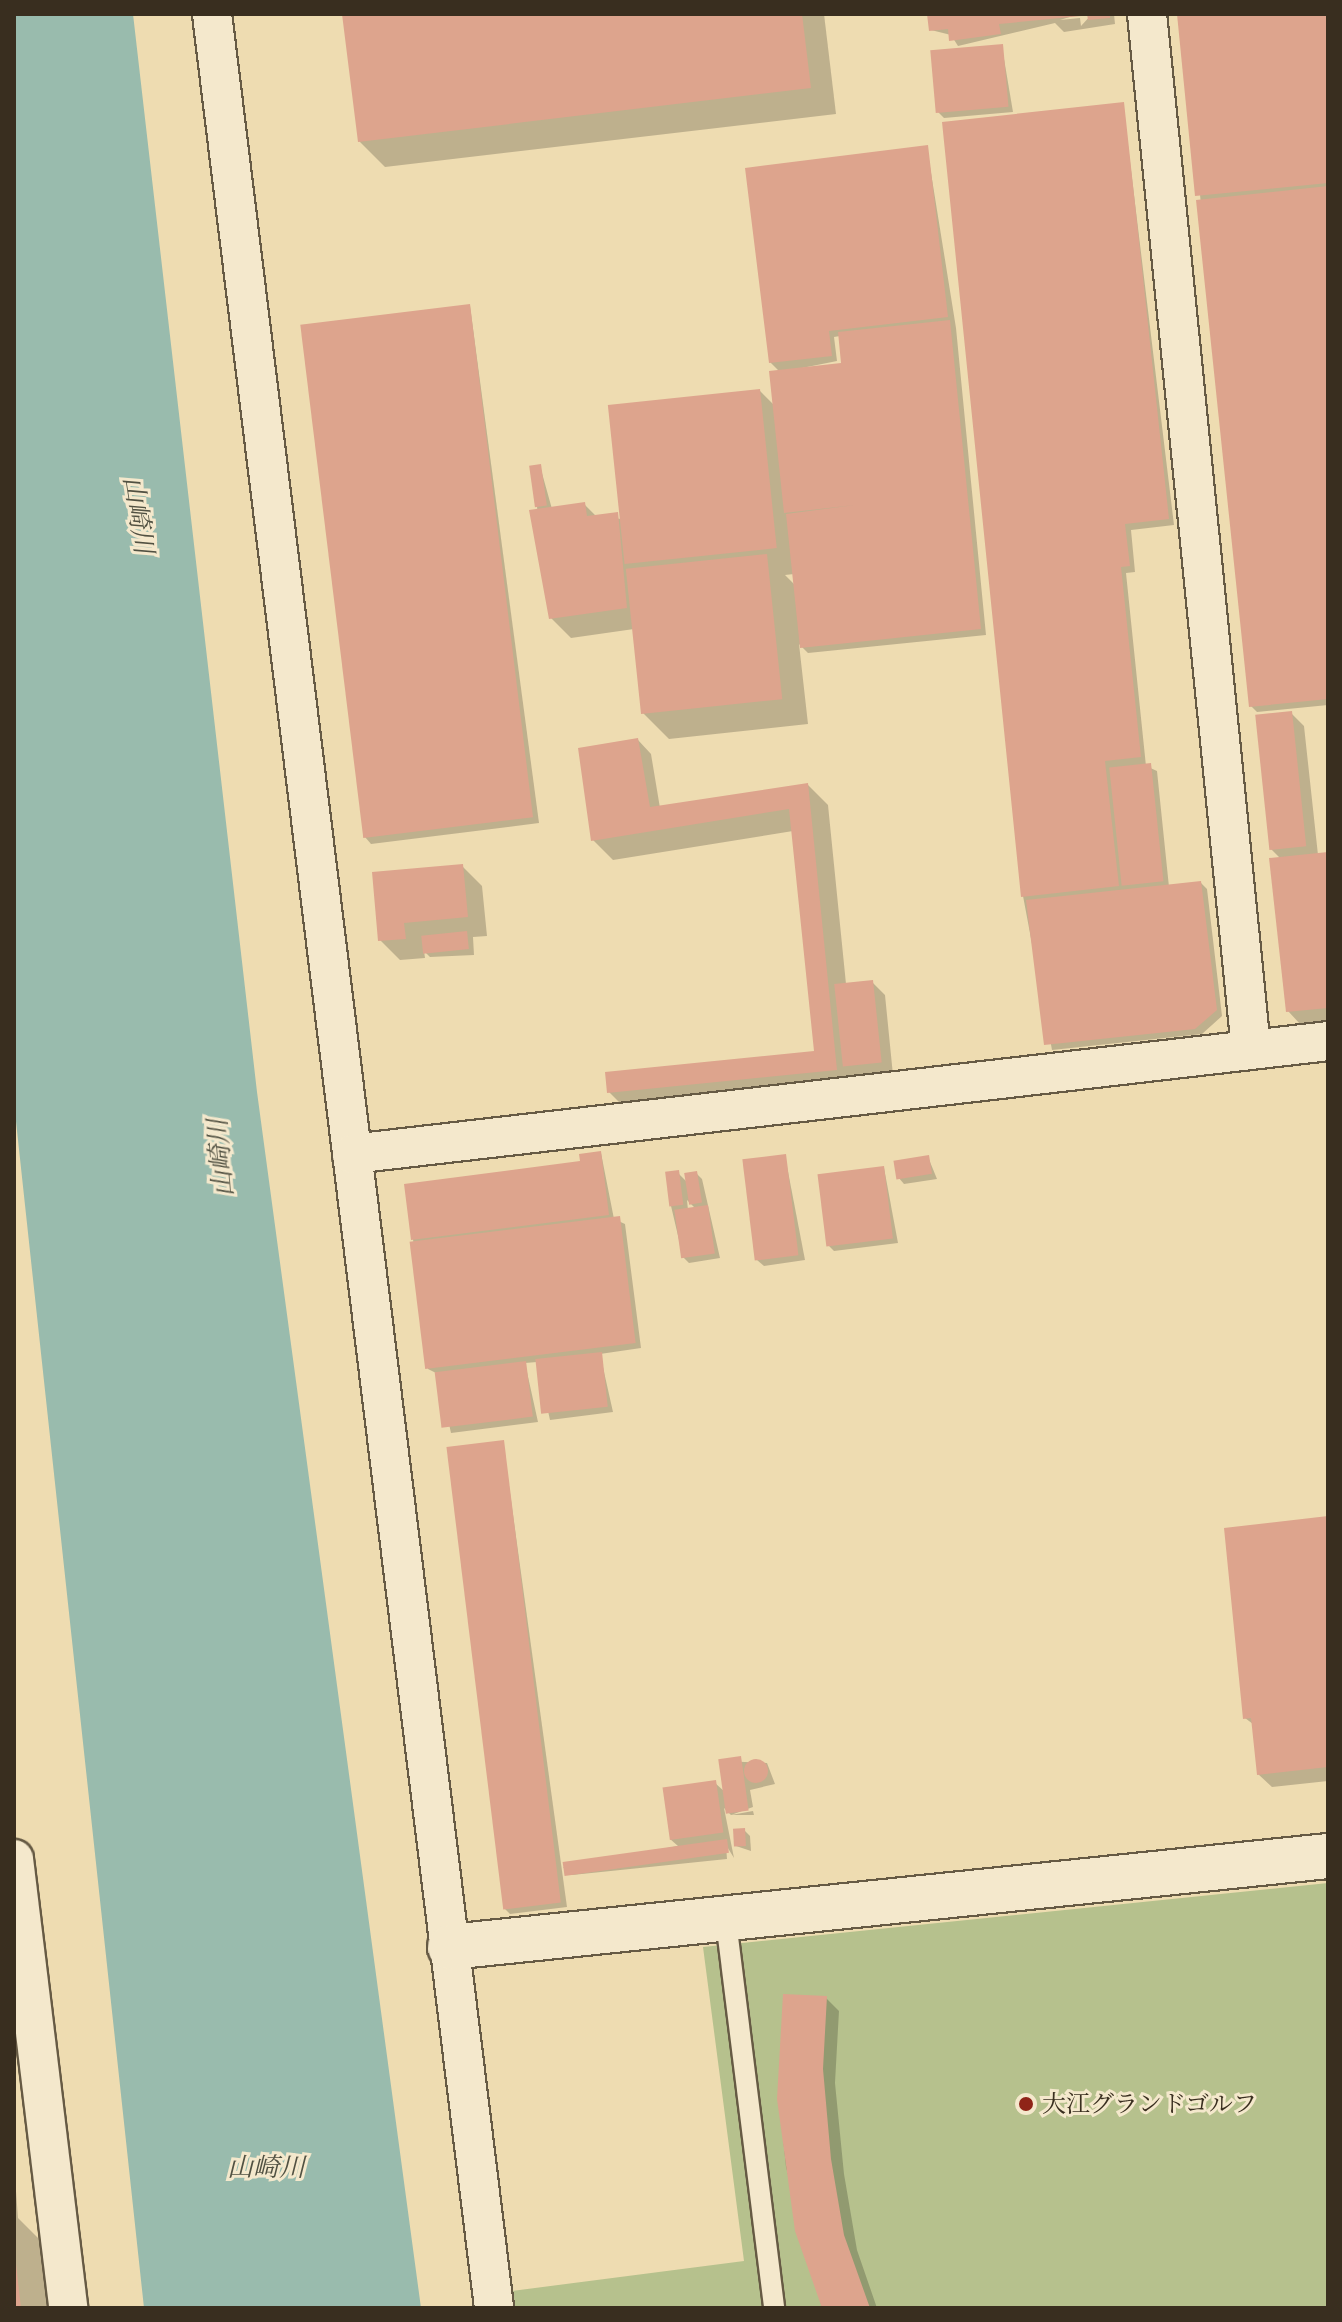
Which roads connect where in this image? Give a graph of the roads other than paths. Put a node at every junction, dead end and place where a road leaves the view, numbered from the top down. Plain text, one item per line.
1 (212, 14) edge
2 (1147, 14) edge
3 (1328, 1041) edge
4 (1251, 1049) junction
5 (352, 1154) junction
6 (1328, 1856) edge
7 (14, 1859) edge
8 (726, 1921) junction
9 (450, 1947) junction
10 (21, 1961) edge
11 (68, 2308) edge
12 (494, 2308) edge
13 (774, 2308) edge

1 - 5 street
2 - 4 street
3 - 4 street
4 - 5 street
5 - 9 street
6 - 8 street
7 - 10 street
8 - 9 street
8 - 13 lane
9 - 12 street
10 - 11 street

